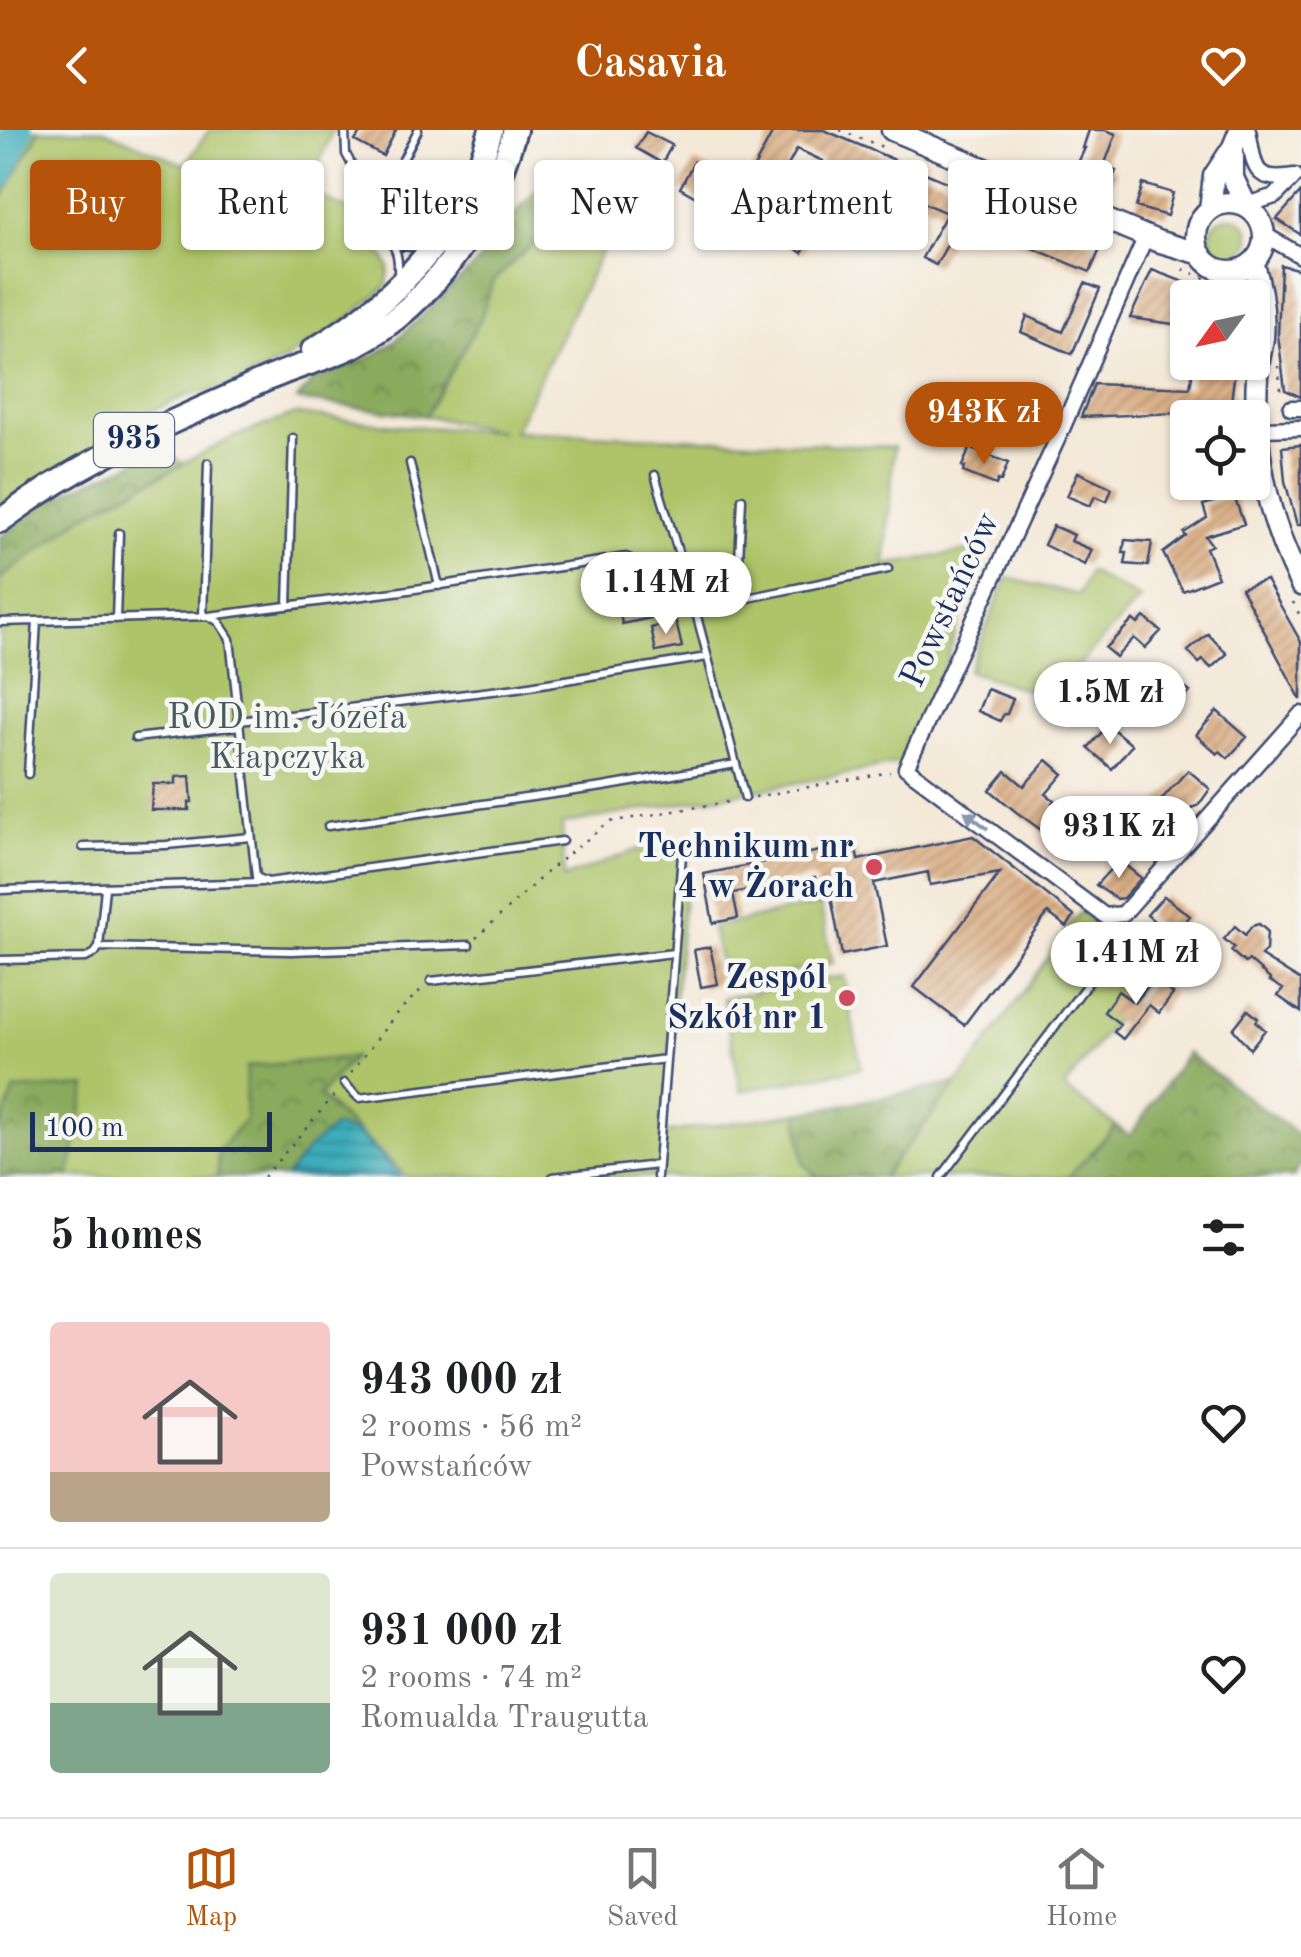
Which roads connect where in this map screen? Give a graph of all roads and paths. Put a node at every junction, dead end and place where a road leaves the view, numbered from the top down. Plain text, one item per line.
1 (345, 130) edge
2 (418, 130) edge
3 (491, 130) edge
4 (516, 130) edge
5 (1248, 130) edge
6 (898, 131) edge
7 (1236, 139) edge
8 (349, 160) edge
9 (403, 160) edge
10 (480, 160) edge
11 (1298, 174) edge
12 (1246, 205) junction
13 (1210, 209) junction
14 (1198, 227) junction
15 (1265, 235) junction
16 (1154, 240) junction
17 (395, 250) edge
18 (430, 250) edge
19 (1201, 254) junction
20 (1301, 256) edge
21 (1244, 267) junction
22 (1183, 269) dead end
23 (1209, 280) edge
24 (1244, 280) edge
25 (1253, 280) edge
26 (392, 293) junction
27 (276, 375) junction
28 (1276, 398) dead end
29 (1294, 428) edge
30 (293, 438) dead end
31 (208, 462) dead end
32 (410, 463) dead end
33 (656, 475) dead end
34 (742, 499) dead end
35 (1269, 500) edge
36 (0, 520) edge
37 (119, 533) dead end
38 (888, 570) dead end
39 (1301, 584) edge
40 (439, 586) junction
41 (737, 600) junction
42 (288, 606) junction
43 (695, 609) junction
44 (206, 616) junction
45 (116, 619) junction
46 (37, 621) junction
47 (0, 622) edge
48 (708, 656) junction
49 (1301, 714) edge
50 (239, 724) junction
51 (135, 738) dead end
52 (736, 764) junction
53 (906, 768) junction
54 (28, 774) dead end
55 (745, 798) junction
56 (328, 826) dead end
57 (252, 837) junction
58 (562, 841) dead end
59 (83, 847) dead end
60 (682, 854) dead end
61 (268, 882) junction
62 (105, 888) junction
63 (0, 890) edge
64 (469, 946) joint
65 (99, 947) junction
66 (1113, 950) dead end
67 (674, 953) junction
68 (0, 960) edge
69 (431, 981) joint
70 (666, 1059) junction
71 (344, 1082) junction
72 (658, 1165) junction
73 (264, 1177) edge
74 (552, 1177) edge
75 (656, 1177) edge
76 (941, 1177) edge

1 - 8 lane
2 - 9 lane
3 - 10 main road, 935
4 - 27 main road, 935
5 - 11 street
6 - 16 street
7 - 12 street
7 - 13 street
11 - 12 street
12 - 13 street
12 - 15 street
13 - 14 street
14 - 16 street
14 - 19 street
15 - 20 street
15 - 21 street
16 - 19 street
16 - 53 street, Powstańców
17 - 26 lane
18 - 26 main road, 935
19 - 21 street
21 - 24 street
21 - 25 street
22 - 23 path
26 - 27 main road, 935
27 - 36 main road, 935
28 - 29 path
30 - 42 lane
31 - 44 lane
32 - 40 lane
33 - 43 lane
34 - 41 lane
35 - 39 street
37 - 45 lane
38 - 41 lane
40 - 42 lane
40 - 43 lane
41 - 43 lane
42 - 44 lane
43 - 48 lane
44 - 45 lane
44 - 50 lane
45 - 46 lane
46 - 47 lane
46 - 54 lane
48 - 50 lane
48 - 52 lane
49 -> 53 street
50 - 51 lane
50 - 57 lane
52 - 55 lane
52 - 56 lane
53 - 55 path
55 - 64 path
57 - 59 lane
57 - 61 lane
58 - 61 lane
60 - 67 lane
61 - 62 lane
62 - 63 lane
62 - 65 lane
64 - 65 lane
65 - 68 lane
66 - 76 lane
67 - 69 lane
67 - 70 lane
69 - 71 path
70 - 71 lane
70 - 72 lane
71 - 73 path
72 - 74 lane
72 - 75 lane

